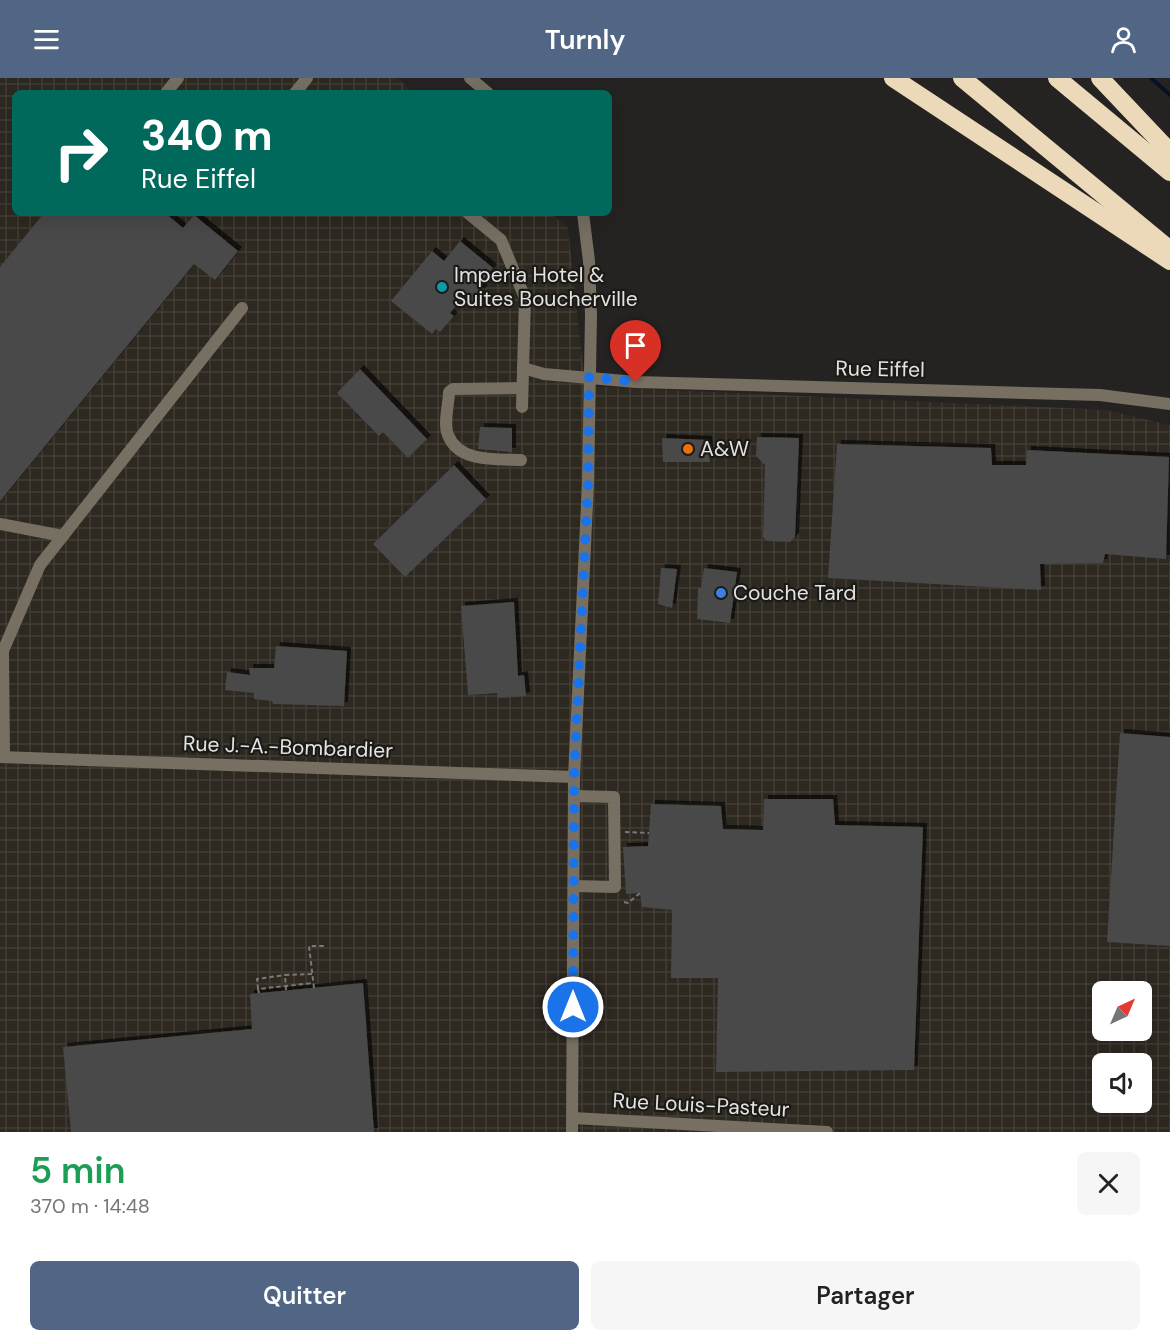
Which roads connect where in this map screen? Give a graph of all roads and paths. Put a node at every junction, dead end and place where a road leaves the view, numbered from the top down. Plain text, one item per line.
1 (178, 78) edge
2 (307, 78) edge
3 (470, 78) edge
4 (893, 78) edge
5 (962, 78) edge
6 (1057, 78) edge
7 (1100, 78) edge
8 (168, 90) edge
9 (297, 90) edge
10 (484, 90) edge
11 (1170, 152) edge
12 (1170, 172) edge
13 (472, 216) edge
14 (583, 216) edge
15 (1170, 249) edge
16 (1170, 261) edge
17 (242, 308) dead end
18 (523, 368) junction
19 (589, 377) junction
20 (522, 388) junction
21 (1170, 404) edge
22 (522, 407) dead end
23 (521, 460) dead end
24 (0, 524) edge
25 (63, 536) junction
26 (2, 757) edge
27 (574, 777) junction
28 (574, 796) junction
29 (614, 832) junction
30 (649, 833) dead end
31 (574, 886) junction
32 (640, 893) dead end
33 (624, 902) dead end
34 (324, 946) dead end
35 (312, 974) junction
36 (285, 975) junction
37 (313, 983) junction
38 (286, 986) junction
39 (258, 988) junction
40 (314, 988) dead end
41 (286, 990) dead end
42 (259, 993) dead end
43 (573, 1118) junction
44 (572, 1132) edge
45 (827, 1132) edge

1 - 8 street
2 - 9 street
3 - 10 street
4 - 16 highway
5 - 15 highway
6 - 12 highway
7 - 11 highway
13 - 18 street
14 - 19 street
17 - 25 street
18 - 19 street, Rue Eiffel
18 - 20 street
19 - 21 street, Rue Eiffel
19 - 27 street
20 - 22 street
20 - 23 street
24 - 25 street
25 - 26 street
26 - 27 street, Rue J.-A.-Bombardier
27 - 28 street
28 - 29 street
28 - 31 street
29 - 30 path
29 - 31 street
31 - 43 street
32 - 33 path
34 - 35 path
35 - 36 path
35 - 37 path
36 - 38 path
36 - 39 path
37 - 38 path
37 - 40 path
38 - 39 path
38 - 41 path
39 - 42 path
43 - 44 street
43 - 45 street, Rue Louis-Pasteur

